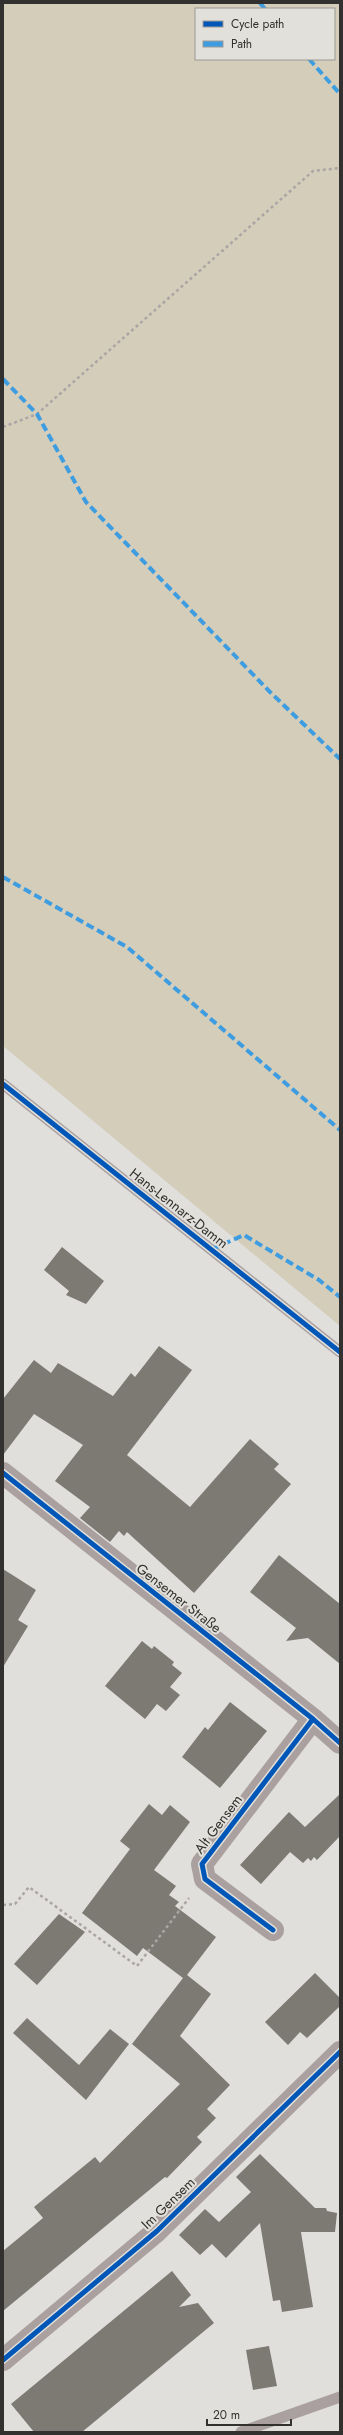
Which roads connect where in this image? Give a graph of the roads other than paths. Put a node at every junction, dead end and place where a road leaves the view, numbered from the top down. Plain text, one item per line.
1 (3, 1084) edge
2 (340, 1352) edge
3 (3, 1473) edge
4 (313, 1719) junction
5 (340, 1743) edge
6 (273, 1930) dead end
7 (340, 2052) edge
8 (3, 2360) edge
9 (340, 2397) edge
10 (241, 2432) edge

1 - 2 lane, Hans-Lennarz-Damm
3 - 4 street, Gensemer Straße
4 - 5 street, Gensemer Straße
4 - 6 street, Alt Gensem
7 - 8 street, Im Gensem
9 - 10 lane

